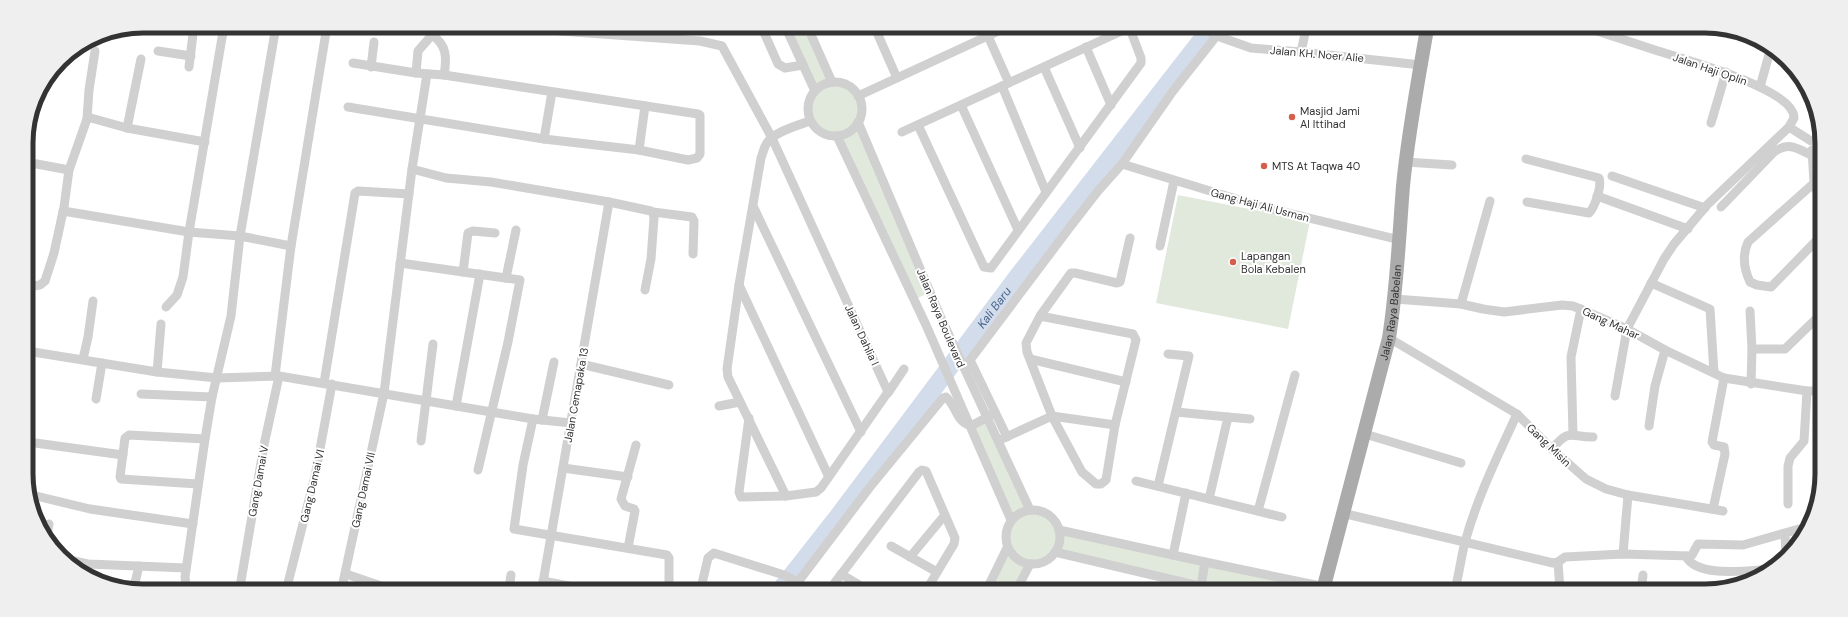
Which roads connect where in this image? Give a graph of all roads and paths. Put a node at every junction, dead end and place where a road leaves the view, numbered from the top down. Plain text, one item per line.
1 (193, 33) edge
2 (223, 33) edge
3 (275, 33) edge
4 (326, 33) edge
5 (431, 33) edge
6 (434, 33) edge
7 (588, 33) edge
8 (764, 33) edge
9 (788, 33) edge
10 (810, 33) edge
11 (880, 33) edge
12 (994, 33) edge
13 (1115, 33) edge
14 (1132, 33) edge
15 (1218, 33) edge
16 (1305, 33) edge
17 (1426, 33) edge
18 (1603, 33) edge
19 (988, 36) junction
20 (374, 42) dead end
21 (1086, 47) junction
22 (95, 51) dead end
23 (158, 51) dead end
24 (1301, 52) junction
25 (1769, 54) edge
26 (191, 56) junction
27 (142, 59) dead end
28 (353, 63) dead end
29 (803, 65) junction
30 (1421, 65) junction
31 (189, 67) dead end
32 (371, 67) junction
33 (1044, 67) junction
34 (1726, 72) junction
35 (416, 73) junction
36 (427, 74) junction
37 (444, 75) junction
38 (897, 78) junction
39 (832, 82) junction
40 (1006, 84) junction
41 (1760, 87) junction
42 (815, 91) junction
43 (552, 92) junction
44 (858, 96) junction
45 (961, 105) junction
46 (1111, 105) junction
47 (645, 106) junction
48 (348, 107) dead end
49 (419, 118) junction
50 (87, 119) junction
51 (810, 121) junction
52 (858, 122) junction
53 (1711, 123) dead end
54 (918, 124) junction
55 (1789, 127) junction
56 (127, 128) junction
57 (902, 132) dead end
58 (837, 136) junction
59 (772, 138) junction
60 (544, 139) junction
61 (1815, 140) edge
62 (205, 142) junction
63 (1080, 148) junction
64 (639, 150) junction
65 (1815, 155) edge
66 (1526, 159) dead end
67 (1406, 162) junction
68 (33, 163) edge
69 (1122, 164) junction
70 (1452, 165) dead end
71 (412, 169) junction
72 (1815, 169) edge
73 (69, 170) junction
74 (1612, 176) dead end
75 (1174, 181) junction
76 (1814, 183) junction
77 (1815, 186) edge
78 (1046, 192) junction
79 (409, 194) junction
80 (1597, 196) junction
81 (1490, 201) dead end
82 (609, 202) junction
83 (1527, 202) dead end
84 (753, 206) junction
85 (1721, 206) dead end
86 (1705, 208) junction
87 (63, 211) junction
88 (653, 212) junction
89 (1688, 229) junction
90 (516, 230) dead end
91 (1018, 230) junction
92 (189, 232) junction
93 (495, 233) dead end
94 (240, 236) junction
95 (1130, 238) dead end
96 (1400, 240) junction
97 (1815, 242) edge
98 (291, 246) junction
99 (1160, 246) dead end
100 (694, 254) dead end
101 (400, 263) junction
102 (463, 272) junction
103 (480, 274) junction
104 (506, 278) junction
105 (1651, 283) junction
106 (739, 285) junction
107 (33, 286) edge
108 (645, 290) dead end
109 (930, 292) junction
110 (1395, 298) junction
111 (914, 300) junction
112 (93, 301) dead end
113 (1461, 304) junction
114 (166, 308) dead end
115 (1581, 309) junction
116 (1750, 311) dead end
117 (1040, 316) junction
118 (1815, 320) edge
119 (160, 324) dead end
120 (1627, 329) junction
121 (1389, 338) junction
122 (432, 344) dead end
123 (1752, 349) junction
124 (1665, 350) junction
125 (33, 352) edge
126 (1168, 354) dead end
127 (83, 359) junction
128 (1030, 359) junction
129 (554, 362) dead end
130 (102, 363) junction
131 (581, 364) junction
132 (904, 369) dead end
133 (158, 372) junction
134 (1714, 373) junction
135 (1295, 375) dead end
136 (277, 376) junction
137 (217, 378) junction
138 (1724, 378) junction
139 (1126, 382) junction
140 (328, 383) junction
141 (1751, 384) junction
142 (669, 385) dead end
143 (1807, 391) junction
144 (1815, 391) edge
145 (384, 393) junction
146 (888, 393) junction
147 (141, 394) dead end
148 (1615, 396) dead end
149 (212, 397) junction
150 (96, 399) dead end
151 (427, 400) junction
152 (740, 402) junction
153 (456, 406) junction
154 (719, 406) dead end
155 (492, 412) junction
156 (1176, 412) junction
157 (995, 413) junction
158 (1517, 414) junction
159 (1052, 416) junction
160 (1228, 417) junction
161 (749, 418) junction
162 (986, 418) junction
163 (1250, 419) dead end
164 (537, 420) junction
165 (571, 423) junction
166 (971, 426) junction
167 (1115, 426) junction
168 (1649, 426) dead end
169 (861, 432) junction
170 (1365, 434) junction
171 (1573, 435) junction
172 (1007, 437) junction
173 (1593, 437) dead end
174 (205, 439) junction
175 (421, 440) dead end
176 (997, 442) junction
177 (33, 443) edge
178 (636, 445) dead end
179 (1552, 449) junction
180 (123, 454) junction
181 (1461, 463) dead end
182 (563, 468) junction
183 (478, 470) dead end
184 (828, 475) junction
185 (628, 477) junction
186 (1136, 481) dead end
187 (198, 484) junction
188 (1158, 486) junction
189 (1186, 493) junction
190 (1628, 495) junction
191 (35, 496) edge
192 (786, 496) junction
193 (1209, 499) junction
194 (1788, 504) dead end
195 (1713, 509) junction
196 (1030, 510) junction
197 (1258, 511) junction
198 (1723, 511) dead end
199 (1342, 513) junction
200 (944, 516) junction
201 (1282, 517) dead end
202 (1012, 520) junction
203 (49, 524) dead end
204 (192, 524) junction
205 (48, 529) edge
206 (1800, 529) edge
207 (1059, 530) junction
208 (1786, 534) junction
209 (551, 537) junction
210 (1466, 542) junction
211 (891, 546) dead end
212 (628, 548) junction
213 (1007, 548) junction
214 (1786, 548) edge
215 (1055, 552) junction
216 (1623, 554) junction
217 (1172, 555) junction
218 (1686, 556) junction
219 (910, 557) junction
220 (78, 562) edge
221 (1205, 562) junction
222 (1558, 562) junction
223 (1030, 564) junction
224 (139, 566) junction
225 (186, 568) junction
226 (1759, 569) edge
227 (937, 572) junction
228 (346, 574) junction
229 (841, 574) junction
230 (511, 575) dead end
231 (1643, 575) dead end
232 (135, 583) edge
233 (187, 584) edge
234 (241, 584) edge
235 (288, 584) edge
236 (343, 584) edge
237 (376, 584) edge
238 (510, 584) edge
239 (543, 584) edge
240 (669, 584) edge
241 (703, 584) edge
242 (834, 584) edge
243 (858, 584) edge
244 (930, 584) edge
245 (989, 584) edge
246 (1020, 584) edge
247 (1191, 584) edge
248 (1200, 584) edge
249 (1305, 584) edge
250 (1324, 584) edge
251 (1456, 584) edge
252 (1560, 584) edge
253 (1642, 584) edge

1 - 26 street
2 - 62 street
3 - 94 street
4 - 98 street, Gang Damai V
5 - 35 street
6 - 37 street
7 - 59 street, Jalan Dahlia I
8 - 29 street
9 - 29 street
10 - 39 street
11 - 38 street
12 - 19 street
13 - 21 street
14 - 46 street
15 - 24 street, Jalan KH. Noer Alie
15 - 69 street
16 - 24 street
17 - 30 main road, Jalan Raya Babelan
18 - 34 street, Jalan Haji Oplin
19 - 38 street
19 - 40 street
20 - 32 street
21 - 33 street
21 - 46 street
22 - 50 street
23 - 26 street
24 - 30 street, Jalan KH. Noer Alie
25 - 41 street
26 - 31 street
27 - 56 street
28 - 32 street
29 - 42 street
30 - 67 main road, Jalan Raya Babelan
32 - 35 street
33 - 40 street
33 - 63 street
34 - 41 street, Jalan Haji Oplin
34 - 53 street
35 - 36 street
36 - 37 street
36 - 49 street, Gang Damai VII
37 - 43 street
38 - 44 street
39 - 42 street
39 - 44 street
40 - 45 street
40 - 78 street
41 - 55 street, Jalan Haji Oplin
42 - 51 street
43 - 47 street
43 - 60 street
44 - 52 street
45 - 54 street
45 - 91 street
46 - 63 street
47 - 64 street
47 - 64 street
48 - 49 street
49 - 60 street
49 - 71 street, Gang Damai VII
50 - 56 street
50 - 73 street
51 - 58 street
51 - 59 street
52 - 58 street
52 - 109 street, Jalan Raya Boulevard
54 - 57 street
54 - 91 street
55 - 61 street
55 - 86 street
56 - 62 street
58 - 111 street, Jalan Raya Boulevard
59 - 84 street
59 - 146 street, Jalan Dahlia I
60 - 64 street
62 - 92 street
63 - 78 street
65 - 85 street
66 - 80 street
67 - 70 street
67 - 96 main road, Jalan Raya Babelan
68 - 73 street
69 - 75 street, Gang Haji Ali Usman
69 - 157 street
71 - 79 street, Gang Damai VII
71 - 82 street
72 - 76 street
73 - 87 street
74 - 86 street
75 - 96 street, Gang Haji Ali Usman
75 - 99 street
76 - 77 street
76 - 97 street
78 - 91 street
79 - 101 street, Gang Damai VII
79 - 140 street, Gang Damai VI
80 - 83 street
80 - 89 street
81 - 113 street
82 - 88 street
82 - 131 street, Jalan Cemapaka 13
84 - 106 street
84 - 169 street
86 - 89 street
87 - 92 street
87 - 107 street
88 - 100 street
88 - 108 street
89 - 105 street
90 - 104 street
92 - 94 street
92 - 114 street
93 - 102 street
94 - 98 street
94 - 137 street
95 - 117 street
96 - 110 main road, Jalan Raya Babelan
98 - 136 street, Gang Damai V
101 - 102 street
101 - 145 street, Gang Damai VII
102 - 103 street
103 - 104 street
103 - 153 street
104 - 155 street
105 - 120 street
105 - 134 street
106 - 152 street
106 - 184 street
109 - 111 street
109 - 162 street, Jalan Raya Boulevard
110 - 113 street, Gang Mahar
110 - 121 main road, Jalan Raya Babelan
111 - 166 street, Jalan Raya Boulevard
112 - 127 street
113 - 115 street, Gang Mahar
115 - 120 street, Gang Mahar
115 - 171 street
116 - 123 street
117 - 128 street
117 - 139 street
118 - 123 street
119 - 133 street
120 - 124 street, Gang Mahar
120 - 148 street
121 - 158 street, Gang Misin
121 - 170 main road, Jalan Raya Babelan
122 - 151 street
123 - 141 street
124 - 134 street, Gang Mahar
124 - 168 street
125 - 127 street
126 - 156 street
127 - 130 street
128 - 139 street
128 - 159 street
129 - 164 street
130 - 133 street
130 - 150 street
131 - 142 street
131 - 165 street, Jalan Cemapaka 13
132 - 146 street
133 - 137 street
134 - 138 street, Gang Mahar
135 - 197 street
136 - 137 street
136 - 140 street
136 - 234 street, Gang Damai V
137 - 149 street
138 - 141 street, Gang Mahar
138 - 195 street
139 - 167 street
140 - 145 street
140 - 235 street, Gang Damai VI
141 - 143 street, Gang Mahar
143 - 144 street, Gang Mahar
143 - 194 street
145 - 151 street
145 - 228 street, Gang Damai VII
146 - 169 street
147 - 149 street
149 - 174 street
151 - 153 street
151 - 175 street
152 - 154 street
152 - 161 street
153 - 155 street
155 - 164 street
155 - 183 street
156 - 160 street
156 - 188 street
157 - 162 street
157 - 172 street
158 - 179 street, Gang Misin
158 - 210 street
159 - 167 street
159 - 167 street
159 - 172 street
160 - 163 street
160 - 193 street
161 - 192 street
161 - 192 street
162 - 166 street
162 - 176 street, Jalan Raya Boulevard
164 - 165 street
164 - 209 street
165 - 182 street, Jalan Cemapaka 13
166 - 202 street, Jalan Raya Boulevard
166 - 241 street
169 - 184 street
170 - 181 street
170 - 199 main road, Jalan Raya Babelan
171 - 173 street
171 - 179 street
172 - 176 street
174 - 180 street
174 - 187 street
176 - 196 street, Jalan Raya Boulevard
177 - 180 street
178 - 185 street
179 - 190 street, Gang Misin
180 - 187 street
182 - 185 street
182 - 209 street, Jalan Cemapaka 13
184 - 192 street
185 - 212 street
186 - 188 street
187 - 204 street
188 - 189 street
189 - 193 street
189 - 217 street
190 - 195 street, Gang Misin
190 - 216 street
191 - 204 street
193 - 197 street
195 - 198 street, Gang Misin
196 - 202 street
196 - 207 street
197 - 201 street
199 - 210 street
199 - 250 main road, Jalan Raya Babelan
200 - 219 street
200 - 227 street
200 - 229 street
202 - 213 street
203 - 205 street
204 - 225 street
206 - 208 street
207 - 215 street
207 - 217 street
208 - 214 street
208 - 218 street
209 - 212 street
209 - 239 street, Jalan Cemapaka 13
210 - 222 street
210 - 251 street
211 - 219 street
212 - 240 street
213 - 223 street
213 - 245 street
215 - 223 street
215 - 247 street
216 - 218 street
216 - 222 street
217 - 221 street
218 - 226 street
219 - 227 street
220 - 224 street
221 - 248 street
221 - 249 street
222 - 252 street
223 - 246 street
224 - 225 street
224 - 232 street
225 - 233 street
227 - 244 street
228 - 236 street, Gang Damai VII
228 - 237 street
229 - 242 street
229 - 243 street
230 - 238 street
231 - 253 street

